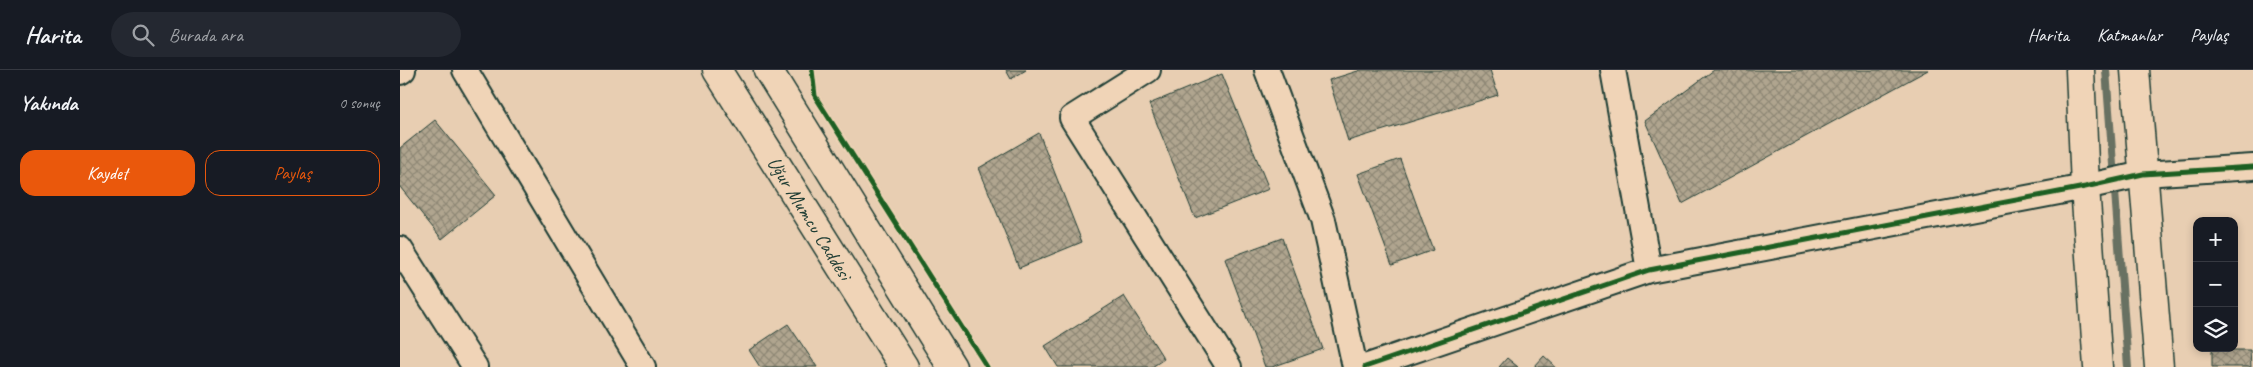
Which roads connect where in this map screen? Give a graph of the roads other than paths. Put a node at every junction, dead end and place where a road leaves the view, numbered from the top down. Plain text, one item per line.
1 (465, 70) edge
2 (717, 70) edge
3 (768, 70) edge
4 (1148, 70) edge
5 (1267, 70) edge
6 (1614, 70) edge
7 (2080, 70) edge
8 (2135, 70) edge
9 (2253, 167) edge
10 (2136, 175) junction
11 (2095, 184) junction
12 (400, 249) edge
13 (1649, 270) junction
14 (1409, 360) edge
15 (475, 367) edge
16 (643, 367) edge
17 (904, 367) edge
18 (952, 367) edge
19 (1228, 367) edge
20 (1355, 367) edge
21 (1365, 367) edge
22 (2098, 367) edge
23 (2159, 367) edge

1 - 16 street
2 - 17 main road, Uğur Mumcu Caddesi
3 - 18 main road, Uğur Mumcu Caddesi
4 - 19 street
5 - 20 street
6 - 13 street
7 - 11 main road
8 - 10 main road
9 - 10 street
10 - 11 street
10 - 23 main road
11 - 13 street
11 - 22 main road
12 - 15 street
13 - 14 street
14 - 21 street

